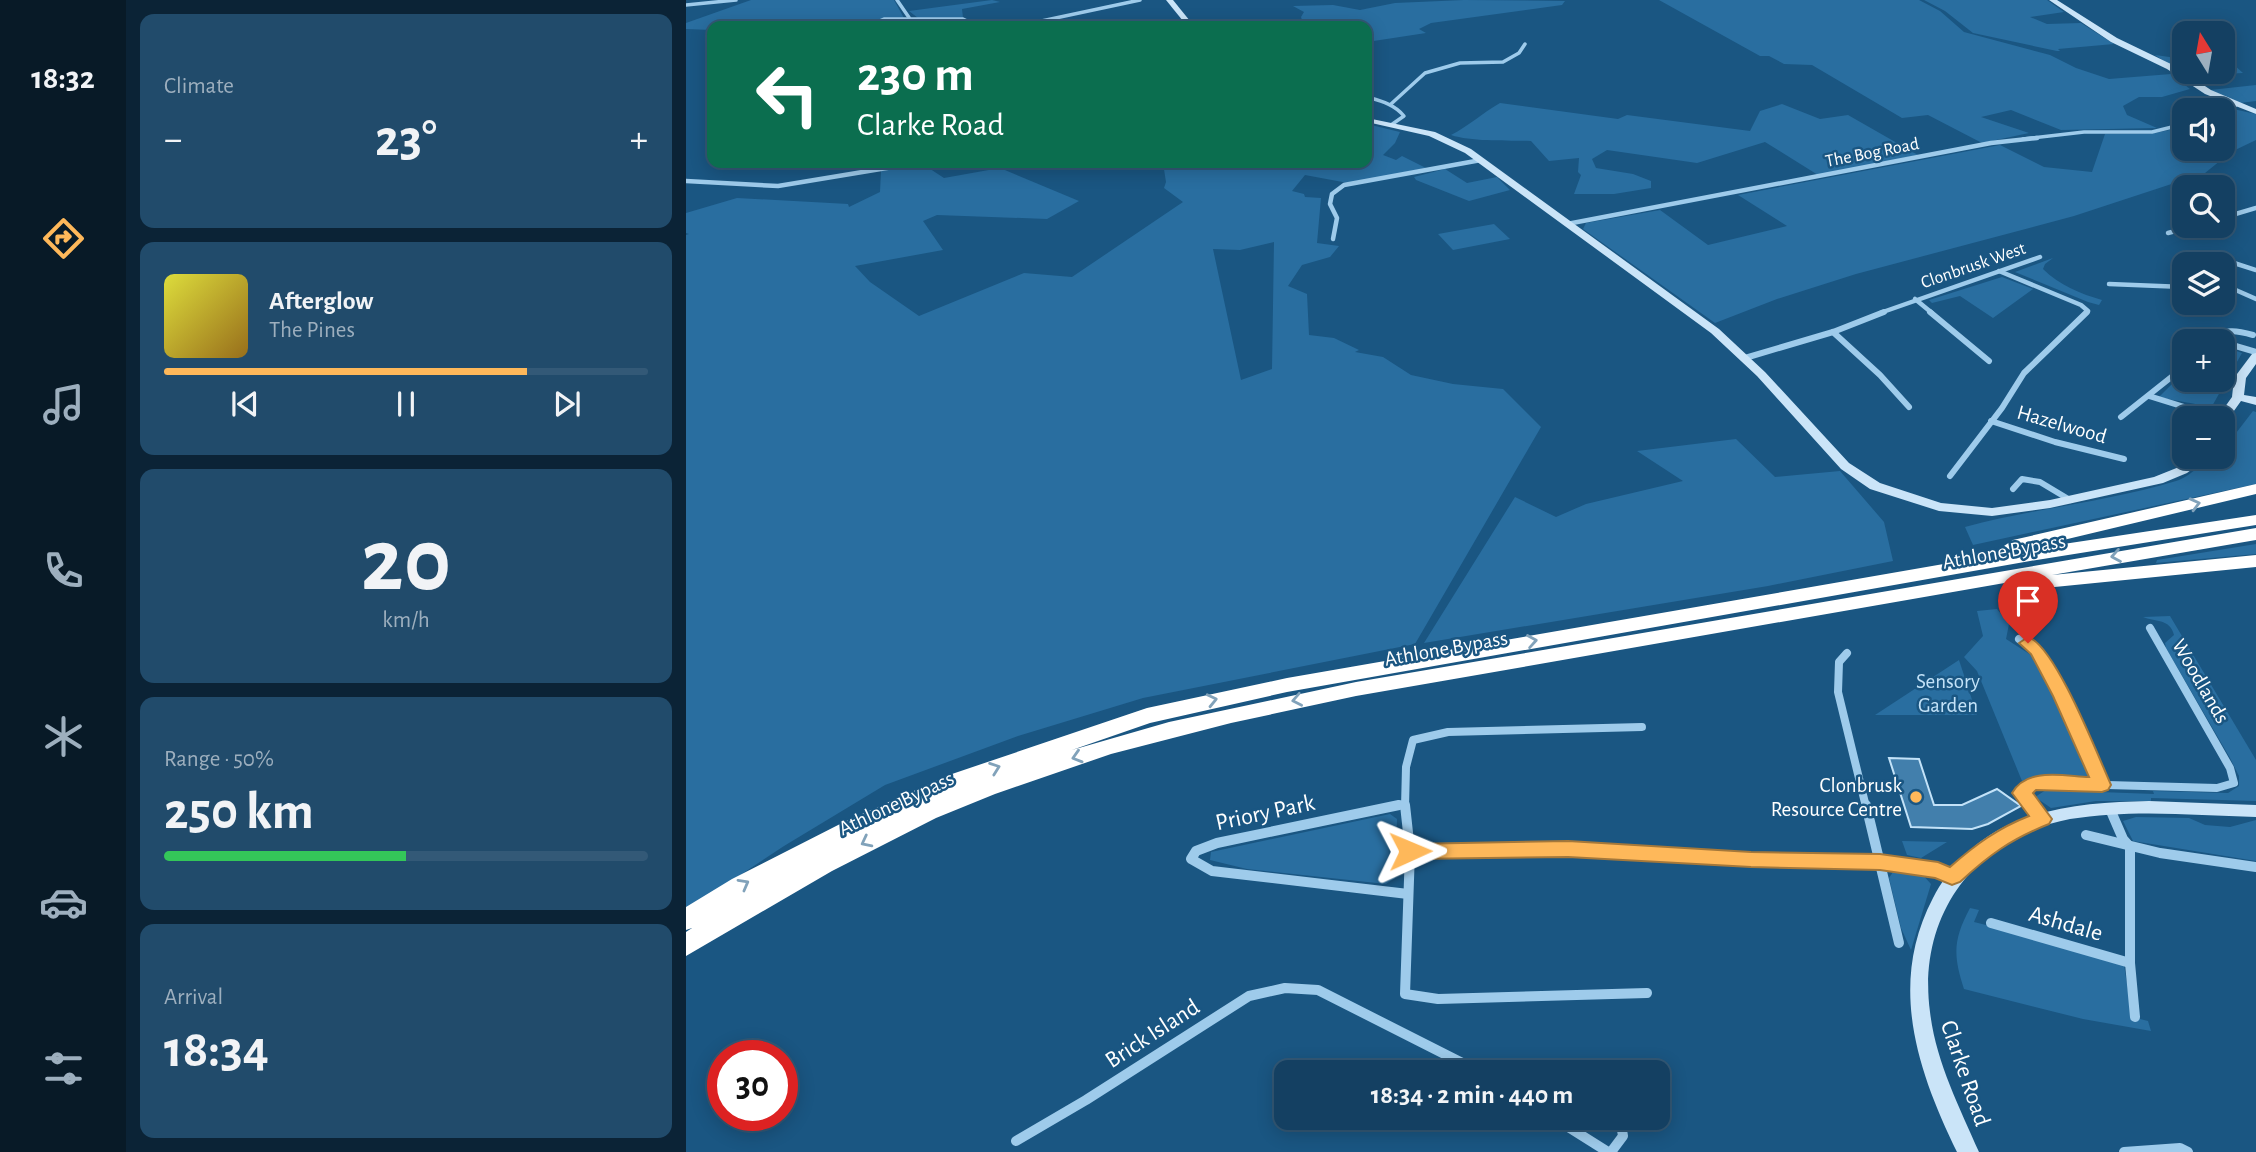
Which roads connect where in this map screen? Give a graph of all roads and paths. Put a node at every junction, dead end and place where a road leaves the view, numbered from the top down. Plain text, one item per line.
1 (736, 0) edge
2 (897, 0) edge
3 (1140, 0) edge
4 (1169, 0) edge
5 (2052, 0) edge
6 (686, 5) edge
7 (910, 19) junction
8 (878, 21) edge
9 (970, 21) edge
10 (1041, 21) edge
11 (1187, 21) edge
12 (1524, 44) dead end
13 (1372, 98) edge
14 (1391, 104) junction
15 (2236, 104) joint
16 (2256, 111) edge
17 (1372, 121) edge
18 (1391, 125) junction
19 (2172, 127) edge
20 (1481, 160) junction
21 (887, 168) edge
22 (686, 181) edge
23 (2256, 208) edge
24 (2235, 214) edge
25 (1566, 225) junction
26 (2172, 232) edge
27 (2168, 233) dead end
28 (1333, 239) dead end
29 (2040, 257) dead end
30 (2235, 262) edge
31 (2256, 270) edge
32 (1999, 271) junction
33 (2109, 284) dead end
34 (2172, 287) edge
35 (2235, 291) edge
36 (1915, 299) junction
37 (2255, 301) edge
38 (1833, 332) junction
39 (2235, 332) edge
40 (2253, 335) dead end
41 (2235, 347) edge
42 (2256, 354) edge
43 (1745, 358) junction
44 (1989, 361) dead end
45 (2172, 377) edge
46 (2149, 397) junction
47 (2238, 397) junction
48 (2256, 401) edge
49 (2180, 406) edge
50 (2231, 406) edge
51 (1909, 407) dead end
52 (2121, 418) dead end
53 (1991, 421) junction
54 (2124, 459) dead end
55 (2182, 469) edge
56 (1950, 476) dead end
57 (2013, 489) dead end
58 (2256, 489) edge
59 (2070, 500) junction
60 (2256, 520) edge
61 (2256, 534) edge
62 (2256, 561) edge
63 (1770, 600) junction
64 (2150, 628) dead end
65 (1678, 633) junction
66 (2019, 639) dead end
67 (1847, 653) dead end
68 (1642, 727) dead end
69 (2102, 785) junction
70 (1405, 804) junction
71 (2110, 809) junction
72 (2256, 811) edge
73 (2042, 819) junction
74 (2086, 835) dead end
75 (2130, 847) junction
76 (1410, 851) junction
77 (1880, 862) junction
78 (2256, 867) edge
79 (1952, 877) junction
80 (1408, 894) junction
81 (686, 920) edge
82 (1991, 923) dead end
83 (1899, 943) dead end
84 (686, 945) edge
85 (2130, 963) junction
86 (1647, 993) dead end
87 (2135, 1017) dead end
88 (1456, 1060) edge
89 (1573, 1130) edge
90 (1622, 1130) edge
91 (1016, 1141) dead end
92 (1609, 1152) edge
93 (1968, 1152) edge
94 (2124, 1152) edge
95 (2188, 1152) edge

1 - 6 street
2 - 7 street
3 - 10 street
4 - 11 street
5 - 15 street
7 - 8 street
7 - 9 street
12 - 14 street
13 - 14 street
14 - 18 street
15 - 16 street
17 - 18 street
18 - 20 street
19 - 25 street, The Bog Road
20 - 25 street
20 - 28 street
21 - 22 street
23 - 24 street
25 - 43 street
26 - 27 street
29 - 32 street, Clonbrusk West
30 - 31 street
32 - 36 street, Clonbrusk West
32 - 53 street, Hazelwood
33 - 34 street
35 - 37 street
36 - 38 street, Clonbrusk West
36 - 44 street, Clonbrusk West
38 - 43 street, Clonbrusk West
38 - 51 street
39 - 40 street
41 - 42 street
42 - 47 street
43 - 59 street
45 - 46 street
46 - 49 street
46 - 52 street
47 - 48 street
47 - 50 street
53 - 54 street, Hazelwood
53 - 56 street, Hazelwood
55 - 59 street
57 - 59 street
63 -> 58 highway
60 - 63 highway, Athlone Bypass
61 -> 65 highway, Athlone Bypass
62 - 65 highway
81 -> 63 highway, Athlone Bypass
64 - 69 street, Woodlands
65 -> 84 highway, Athlone Bypass
66 - 69 street
67 - 77 street
68 - 70 street
69 - 73 street, Woodlands
70 - 76 street
70 - 80 street, Priory Park
71 - 72 street, Clarke Road
71 - 73 street, Clarke Road
71 - 75 street, Ashdale
73 - 79 street, Clarke Road
74 - 75 street
75 - 78 street
75 - 85 street, Ashdale
76 - 77 street
76 - 80 street
77 - 79 street
77 - 83 street
79 - 93 street, Clarke Road
80 - 86 street
82 - 85 street, Ashdale
85 - 87 street, Ashdale
88 - 91 street, Brick Island
89 - 92 street
90 - 92 street
94 - 95 street

